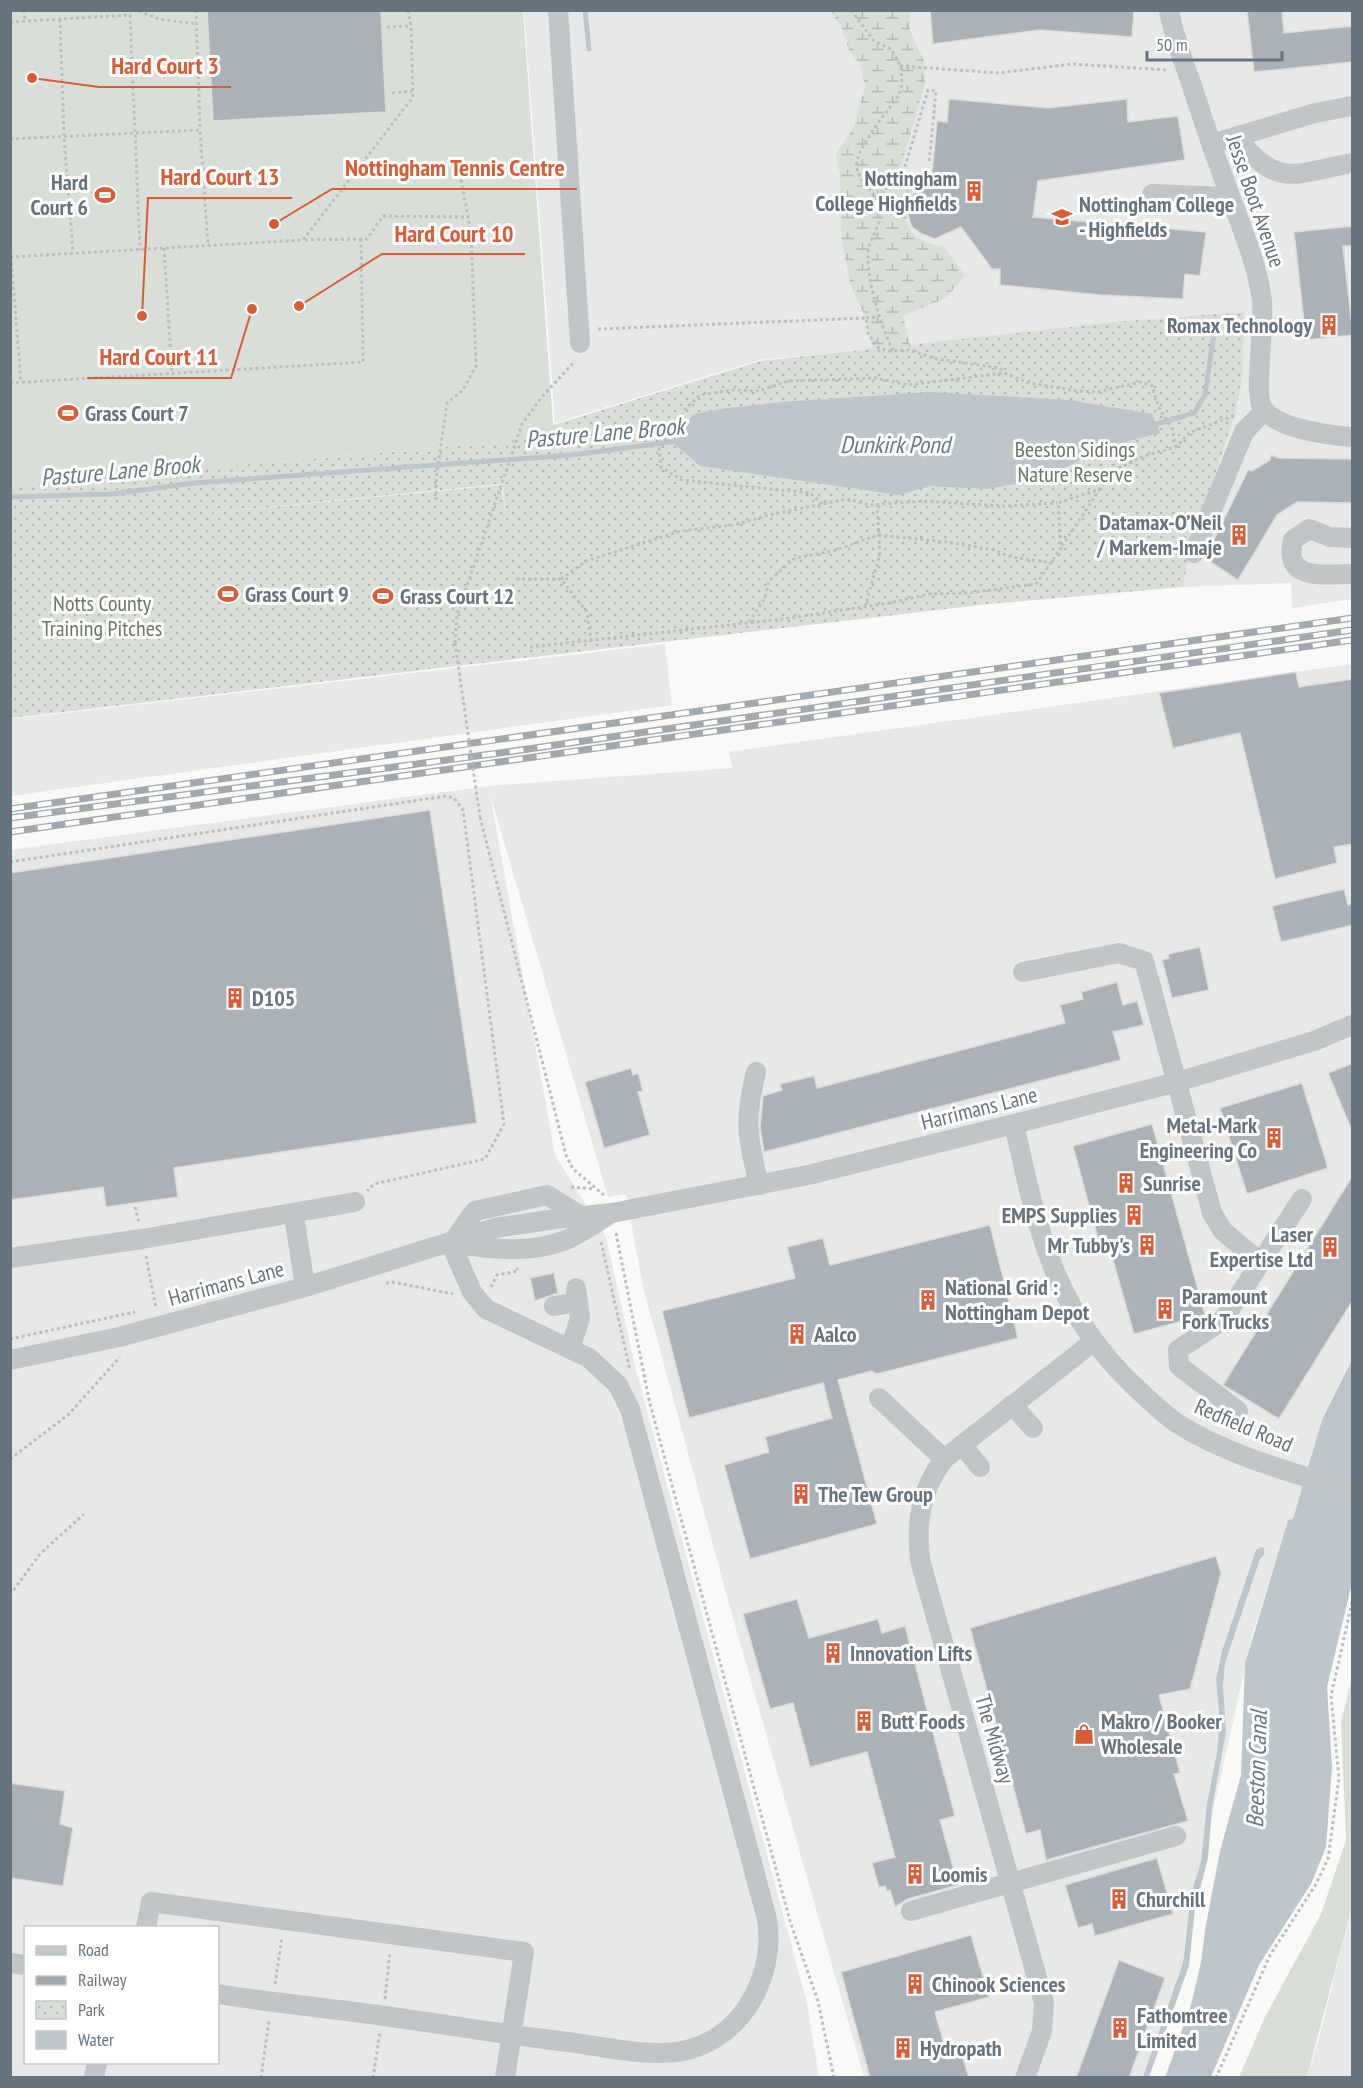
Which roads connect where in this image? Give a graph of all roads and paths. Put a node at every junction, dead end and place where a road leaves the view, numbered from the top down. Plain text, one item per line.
1 (24, 10) edge
2 (196, 10) edge
3 (408, 10) edge
4 (558, 10) edge
5 (851, 10) edge
6 (1168, 10) edge
7 (139, 11) edge
8 (130, 15) junction
9 (60, 19) junction
10 (25, 21) junction
11 (10, 22) edge
12 (197, 24) junction
13 (411, 26) junction
14 (387, 27) dead end
15 (900, 66) junction
16 (1187, 71) junction
17 (412, 91) junction
18 (392, 93) dead end
19 (1353, 106) edge
20 (200, 130) junction
21 (135, 133) junction
22 (64, 136) junction
23 (1235, 137) junction
24 (10, 139) edge
25 (1211, 144) junction
26 (1353, 163) edge
27 (929, 164) dead end
28 (459, 170) dead end
29 (1152, 194) dead end
30 (1230, 197) junction
31 (877, 198) junction
32 (468, 217) junction
33 (361, 239) junction
34 (303, 240) junction
35 (208, 246) junction
36 (164, 248) junction
37 (140, 250) junction
38 (73, 253) junction
39 (11, 257) edge
40 (879, 317) junction
41 (866, 318) junction
42 (583, 344) junction
43 (893, 350) junction
44 (172, 373) junction
45 (1004, 373) junction
46 (10, 383) edge
47 (21, 383) junction
48 (1262, 407) junction
49 (1353, 437) edge
50 (1176, 447) junction
51 (1100, 489) junction
52 (436, 500) dead end
53 (1058, 503) junction
54 (822, 504) junction
55 (877, 505) junction
56 (878, 535) junction
57 (1353, 538) edge
58 (1061, 548) junction
59 (1194, 553) dead end
60 (1053, 563) junction
61 (1353, 574) edge
62 (516, 579) dead end
63 (561, 579) junction
64 (866, 606) junction
65 (748, 622) junction
66 (591, 642) junction
67 (531, 647) dead end
68 (10, 862) edge
69 (1023, 972) dead end
70 (1353, 1025) edge
71 (756, 1072) dead end
72 (1178, 1083) junction
73 (1014, 1124) junction
74 (759, 1185) junction
75 (1302, 1199) dead end
76 (356, 1202) joint
77 (612, 1213) junction
78 (294, 1215) junction
79 (581, 1216) junction
80 (599, 1233) dead end
81 (460, 1241) junction
82 (10, 1258) edge
83 (1260, 1262) junction
84 (381, 1285) dead end
85 (305, 1287) junction
86 (481, 1291) junction
87 (554, 1306) dead end
88 (113, 1316) dead end
89 (119, 1337) junction
90 (1093, 1342) junction
91 (570, 1349) junction
92 (10, 1360) edge
93 (631, 1376) dead end
94 (879, 1398) dead end
95 (1012, 1405) junction
96 (1238, 1411) dead end
97 (1033, 1428) dead end
98 (962, 1444) junction
99 (10, 1459) edge
100 (944, 1459) junction
101 (980, 1467) dead end
102 (1353, 1491) edge
103 (84, 1514) dead end
104 (10, 1595) edge
105 (1353, 1602) edge
106 (1176, 1836) dead end
107 (1010, 1882) junction
108 (912, 1911) dead end
109 (146, 1926) edge
110 (219, 1994) edge
111 (511, 2035) junction
112 (505, 2078) edge
113 (834, 2078) edge
114 (1025, 2078) edge
115 (1216, 2078) edge

1 - 10 path
2 - 12 path
3 - 13 path
4 - 42 street
5 - 15 path
6 - 16 street, Jesse Boot Avenue
7 - 8 path
7 - 12 path
8 - 9 path
8 - 21 path
9 - 10 path
9 - 22 path
10 - 11 path
12 - 20 path
13 - 14 path
13 - 17 path
15 - 16 path
15 - 31 path
16 - 25 street, Jesse Boot Avenue
17 - 18 path
17 - 34 path
19 - 23 street
20 - 21 path
20 - 35 path
21 - 22 path
21 - 37 path
22 - 24 path
22 - 38 path
23 - 25 street
23 - 26 street
25 - 30 street, Jesse Boot Avenue
27 - 31 path
28 - 32 path
29 - 30 street
30 - 48 street, Jesse Boot Avenue
31 - 40 path
32 - 33 path
32 - 52 path
33 - 34 path
33 - 44 path
34 - 35 path
35 - 36 path
36 - 37 path
36 - 44 path
37 - 38 path
38 - 39 path
39 - 47 path
40 - 41 path
40 - 43 path
41 - 42 path
41 - 43 path
42 - 77 path, bridge
43 - 45 path
44 - 47 path
45 - 50 path
45 - 54 path
46 - 47 path
48 - 49 street
48 - 50 path
48 - 59 street
50 - 51 path
51 - 53 path
51 - 58 path
53 - 55 path
53 - 58 path
54 - 55 path
54 - 63 path
55 - 56 path
56 - 60 path
56 - 64 path
56 - 65 path
57 - 61 street
58 - 60 path
60 - 64 path
62 - 63 path
63 - 66 path
64 - 65 path
65 - 66 path
66 - 67 path
68 - 76 path
69 - 72 street
70 - 72 street, Harrimans Lane
71 - 74 street
72 - 73 street, Harrimans Lane
72 - 83 street
73 - 74 street, Harrimans Lane
73 - 90 street, Redfield Road
74 - 77 street, Harrimans Lane
75 - 83 street
76 - 78 street
77 - 79 street, Harrimans Lane
77 - 81 street, Harrimans Lane
77 - 113 path
78 - 82 street
78 - 85 street
79 - 81 street, Harrimans Lane
79 - 81 street
80 - 93 path
81 - 85 street, Harrimans Lane
81 - 86 street
83 - 96 street
84 - 86 path
85 - 89 street, Harrimans Lane
86 - 91 street
87 - 91 street
88 - 89 path
89 - 92 street, Harrimans Lane
89 - 99 path
90 - 95 street, The Midway
90 - 102 street, Redfield Road
91 - 111 street
94 - 100 street
95 - 97 street
95 - 98 street, The Midway
98 - 100 street, The Midway
98 - 101 street
100 - 107 street, The Midway
103 - 104 path
105 - 115 path
106 - 107 street
107 - 108 street
107 - 114 street, The Midway
109 - 111 street
110 - 111 street
111 - 112 street

